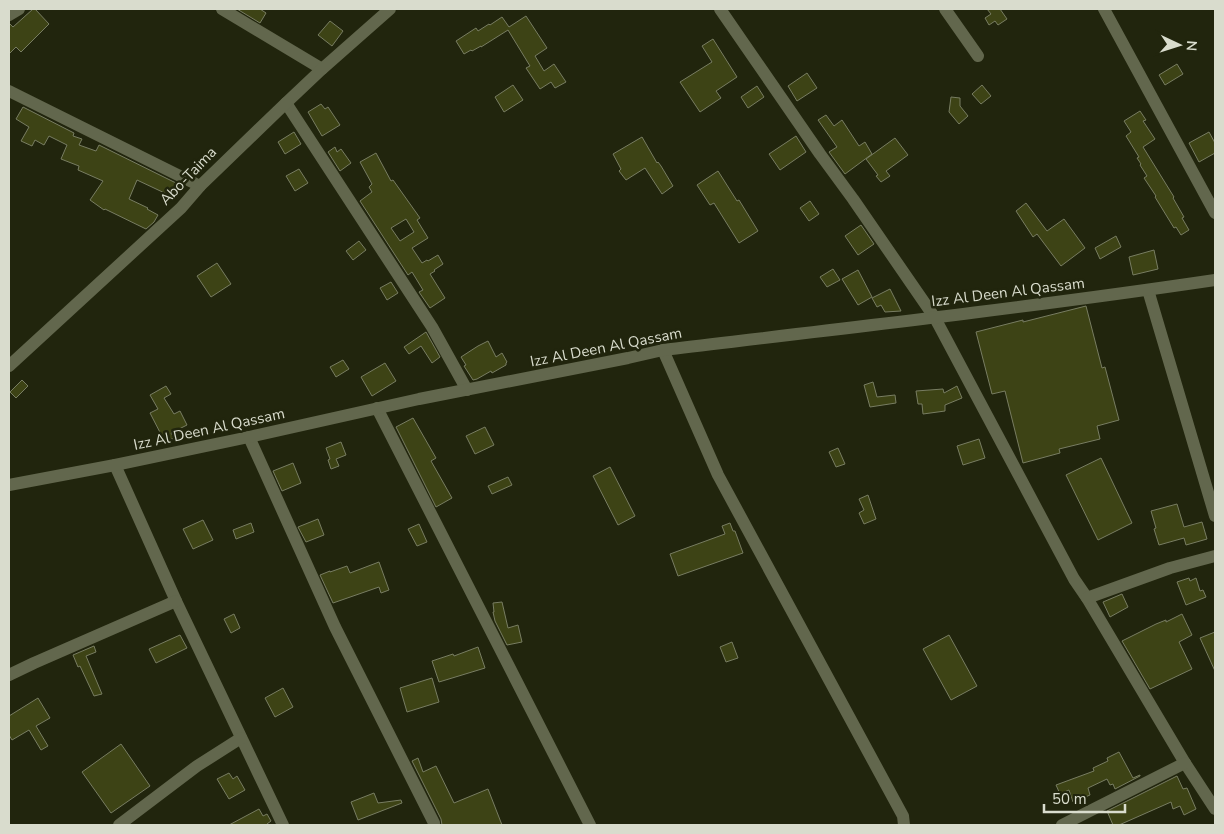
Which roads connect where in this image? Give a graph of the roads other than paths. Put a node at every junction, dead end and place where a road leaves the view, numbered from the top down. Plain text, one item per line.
1 (20, 9) edge
2 (222, 9) edge
3 (390, 9) edge
4 (720, 9) edge
5 (945, 9) edge
6 (1104, 9) edge
7 (9, 15) edge
8 (978, 56) dead end
9 (322, 69) junction
10 (9, 90) edge
11 (286, 103) junction
12 (200, 186) junction
13 (1215, 213) edge
14 (1215, 280) edge
15 (1148, 290) junction
16 (935, 318) junction
17 (663, 350) junction
18 (9, 366) edge
19 (467, 390) junction
20 (377, 408) junction
21 (249, 438) junction
22 (115, 465) junction
23 (9, 485) edge
24 (1215, 516) edge
25 (1215, 556) edge
26 (1087, 598) junction
27 (176, 602) junction
28 (9, 676) edge
29 (241, 738) junction
30 (1185, 763) junction
31 (1214, 805) edge
32 (434, 823) dead end
33 (119, 825) edge
34 (283, 825) edge
35 (590, 825) edge
36 (904, 825) edge
37 (1062, 825) edge

1 - 7 street
2 - 9 street
3 - 9 street, Abo-Taima
4 - 16 street
5 - 8 street
6 - 13 street
9 - 11 street, Abo-Taima
10 - 12 street
11 - 12 street, Abo-Taima
11 - 19 street
12 - 18 street, Abo-Taima
14 - 15 street, Izz Al Deen Al Qassam
15 - 16 street, Izz Al Deen Al Qassam
15 - 24 street
16 - 17 street, Izz Al Deen Al Qassam
16 - 26 street
17 - 19 street, Izz Al Deen Al Qassam
17 - 36 street
19 - 20 street, Izz Al Deen Al Qassam
20 - 21 street, Izz Al Deen Al Qassam
20 - 35 street
21 - 22 street, Izz Al Deen Al Qassam
21 - 32 street
22 - 23 street, Izz Al Deen Al Qassam
22 - 27 street
25 - 26 street
26 - 30 street
27 - 28 street
27 - 29 street
29 - 33 street
29 - 34 street
30 - 31 street
30 - 37 street

